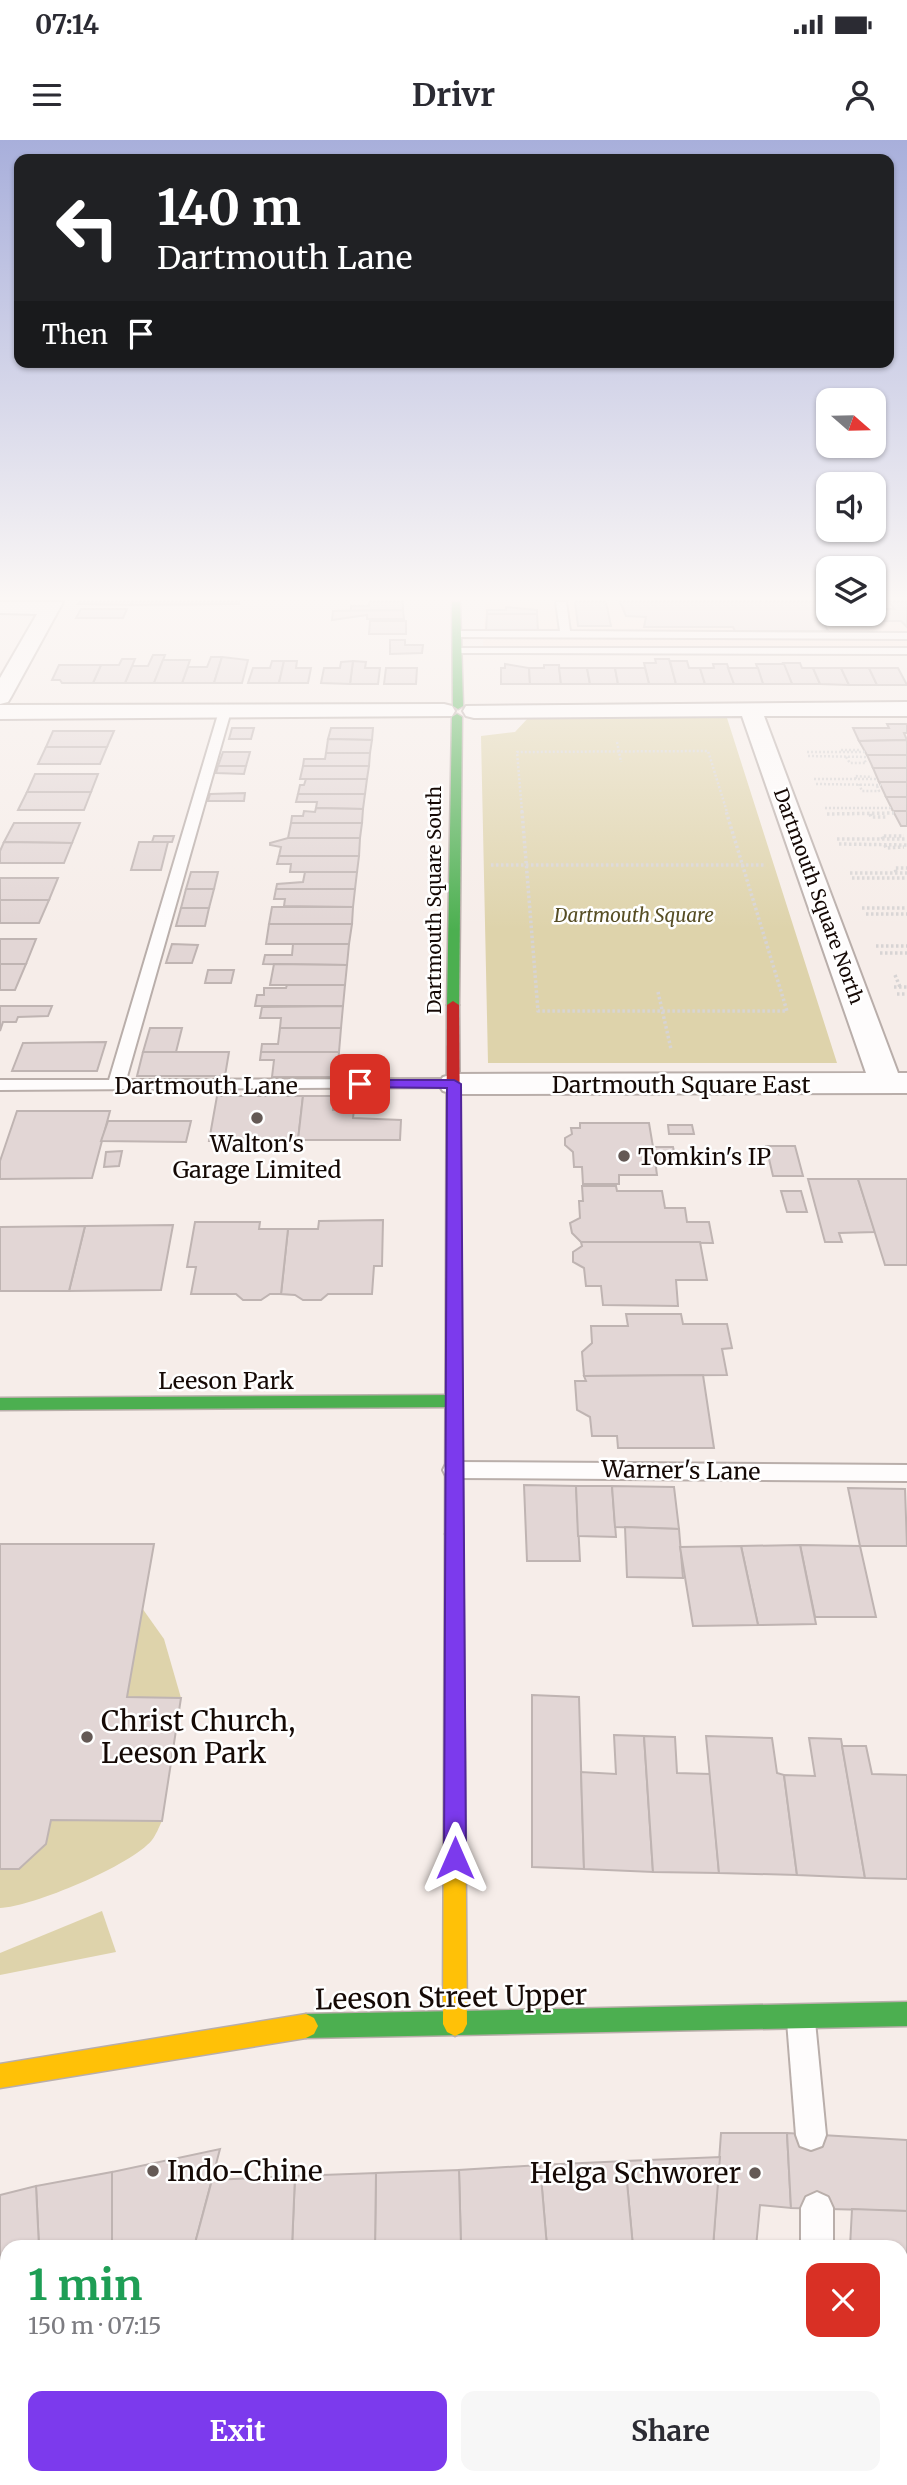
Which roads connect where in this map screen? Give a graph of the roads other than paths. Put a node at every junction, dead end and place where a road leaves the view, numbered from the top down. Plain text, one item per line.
1 (127, 711) edge
2 (225, 711) edge
3 (458, 711) edge
4 (752, 711) edge
5 (0, 712) edge
6 (896, 1083) edge
7 (454, 1084) junction
8 (116, 1085) junction
9 (0, 1086) edge
10 (453, 1401) junction
11 (0, 1404) edge
12 (454, 1470) junction
13 (907, 1473) edge
14 (907, 2014) edge
15 (800, 2016) junction
16 (455, 2024) junction
17 (0, 2076) edge
18 (811, 2135) dead end
19 (817, 2207) dead end
20 (817, 2240) edge

1 - 5 street
2 - 8 lane
3 - 7 street, Dartmouth Square South
4 - 6 street, Dartmouth Square North
6 - 7 street, Dartmouth Square East
7 - 8 lane, Dartmouth Lane
7 - 10 street, Dartmouth Square South
8 - 9 lane, Dartmouth Lane
10 - 11 street, Leeson Park
10 - 12 street, Dartmouth Square South
12 - 13 lane, Warner's Lane
12 - 16 street, Dartmouth Square South
14 - 15 street, Leeson Street Upper
15 - 16 street, Leeson Street Upper
15 - 18 lane
16 - 17 street, Leeson Street Upper
19 - 20 lane

